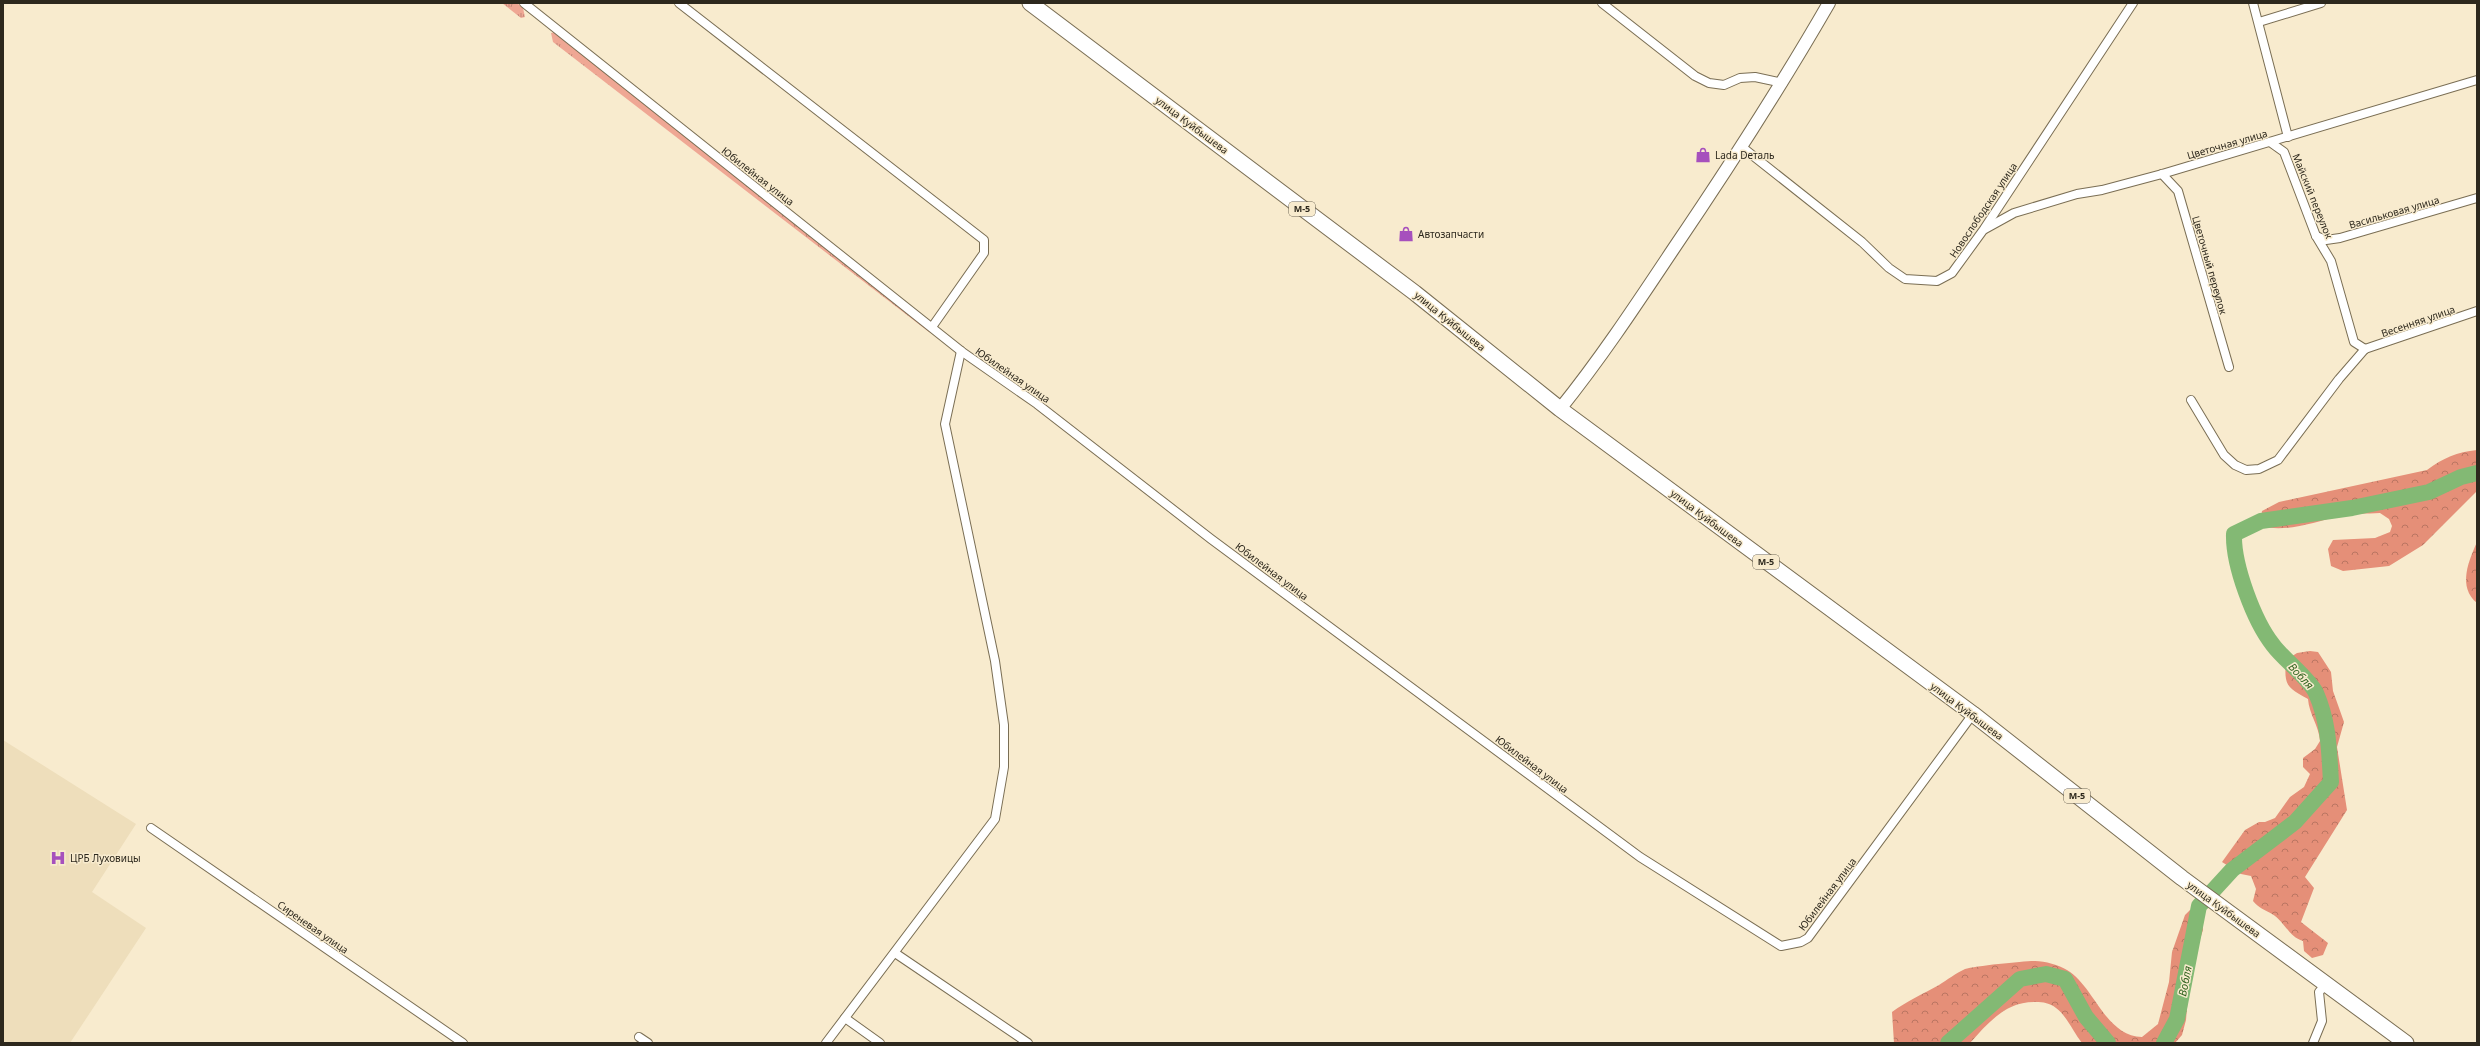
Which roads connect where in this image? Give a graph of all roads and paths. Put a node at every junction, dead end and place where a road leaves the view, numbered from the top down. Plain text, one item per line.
1 (524, 3) edge
2 (679, 3) edge
3 (1030, 3) edge
4 (1602, 3) edge
5 (1829, 3) edge
6 (2134, 3) edge
7 (2253, 3) edge
8 (2321, 3) edge
9 (2259, 22) junction
10 (2477, 80) edge
11 (1783, 83) junction
12 (2288, 137) junction
13 (2270, 142) junction
14 (1742, 147) junction
15 (2162, 174) junction
16 (2477, 198) edge
17 (1984, 230) junction
18 (2316, 236) junction
19 (2477, 311) edge
20 (932, 327) junction
21 (2365, 350) junction
22 (961, 351) junction
23 (2229, 367) dead end
24 (2191, 400) dead end
25 (1560, 409) junction
26 (1973, 714) junction
27 (151, 828) dead end
28 (895, 953) junction
29 (2326, 984) junction
30 (845, 1018) junction
31 (639, 1037) dead end
32 (463, 1043) edge
33 (648, 1043) edge
34 (826, 1043) edge
35 (880, 1043) edge
36 (1028, 1043) edge
37 (2314, 1043) edge
38 (2406, 1043) edge

1 - 20 street, Юбилейная улица
2 - 20 street
3 - 25 highway, улица Куйбышева / М-5
4 - 11 street
5 - 11 street
6 - 17 street, Новослободская улица
7 - 9 street
8 - 9 street
9 - 12 street
10 - 12 street, Цветочная улица
11 - 14 street
12 - 13 street, Цветочная улица
13 - 15 street, Цветочная улица
13 - 18 street, Майский переулок
14 - 17 street, Новослободская улица
14 - 25 street
15 - 17 street, Цветочная улица
15 - 23 street, Цветочный переулок
16 - 18 street, Васильковая улица
18 - 21 street, Майский переулок
19 - 21 street, Весенняя улица
20 - 22 street, Юбилейная улица
21 - 24 street
22 - 26 street, Юбилейная улица
22 - 28 street
25 - 26 highway, улица Куйбышева / М-5
26 - 29 highway, улица Куйбышева / М-5
27 - 32 street, Сиреневая улица
28 - 30 street
28 - 36 street
29 - 37 street
29 - 38 highway, улица Куйбышева / М-5
30 - 34 street
30 - 35 street
31 - 33 street

